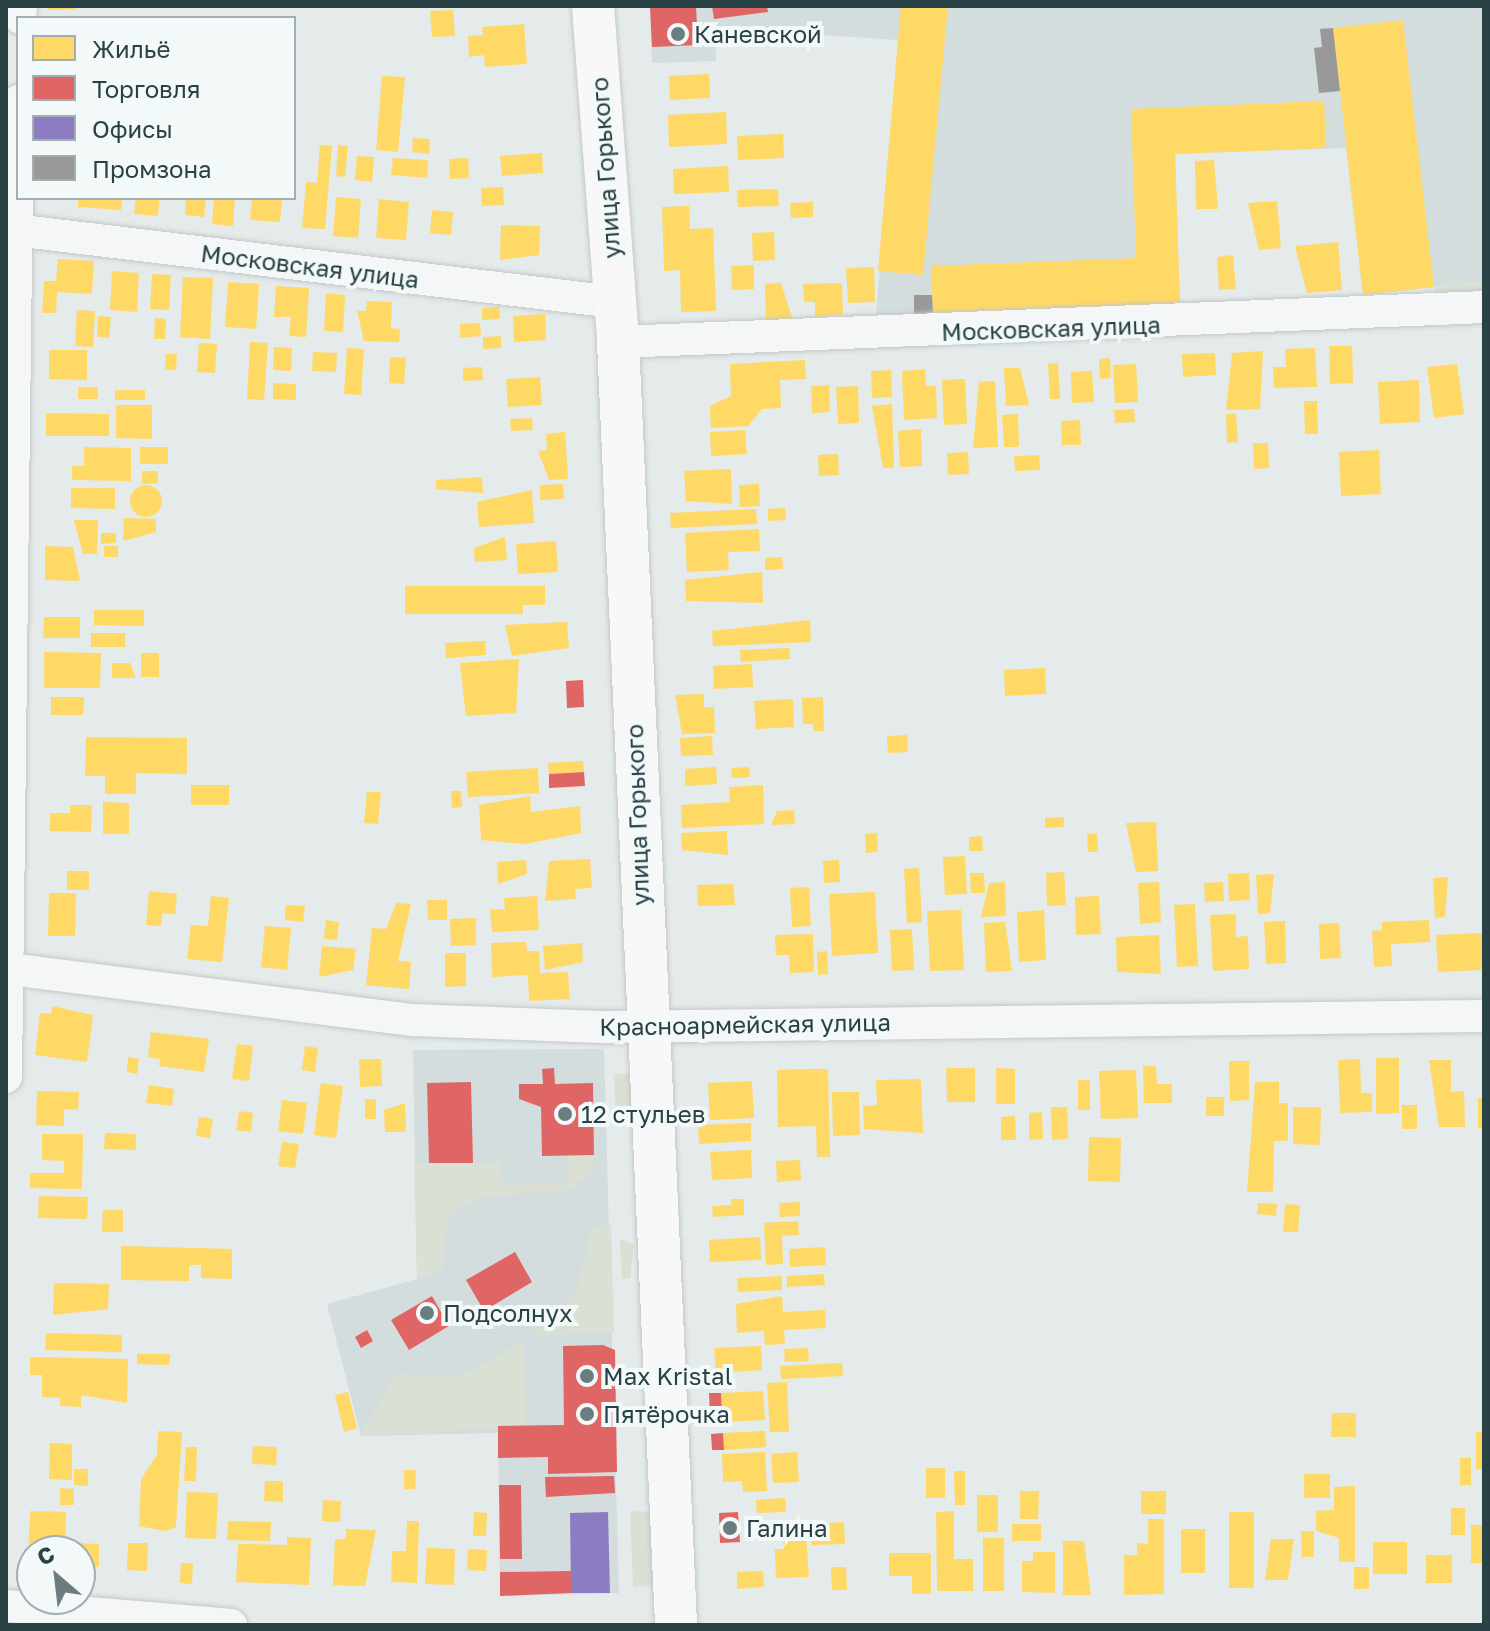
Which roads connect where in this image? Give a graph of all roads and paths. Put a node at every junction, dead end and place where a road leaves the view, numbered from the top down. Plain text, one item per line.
1 (593, 6) edge
2 (16, 133) edge
3 (10, 230) edge
4 (1484, 307) edge
5 (616, 322) junction
6 (8, 952) edge
7 (1484, 1016) edge
8 (646, 1026) junction
9 (6, 1077) edge
10 (6, 1606) edge
11 (231, 1625) edge
12 (676, 1625) edge

1 - 5 main road, улица Горького
2 - 3 street
3 - 5 street, Московская улица
3 - 6 street
4 - 5 street, Московская улица
5 - 8 main road, улица Горького
6 - 8 street, Красноармейская улица
6 - 9 street
7 - 8 street, Красноармейская улица
8 - 12 main road, улица Горького
10 - 11 street

